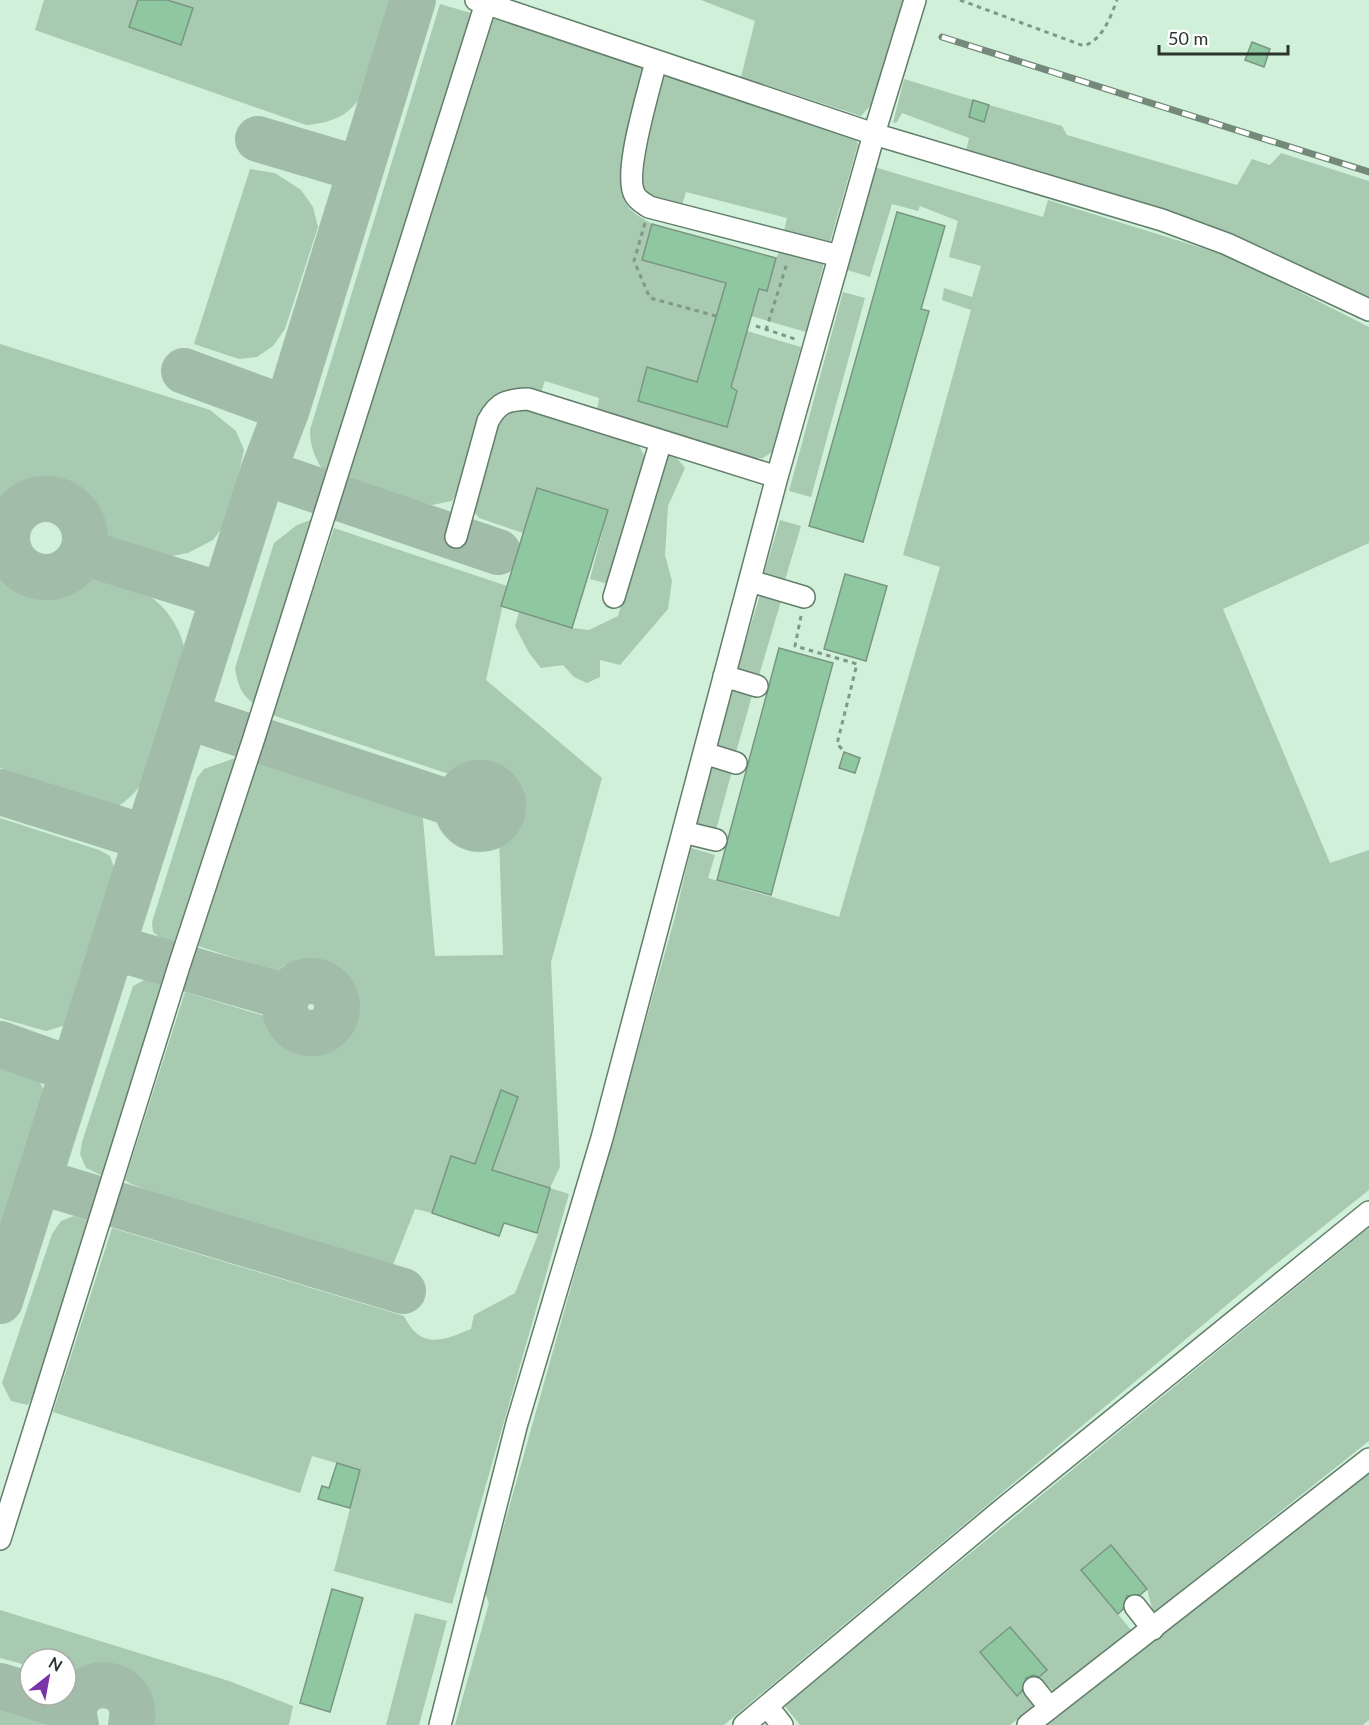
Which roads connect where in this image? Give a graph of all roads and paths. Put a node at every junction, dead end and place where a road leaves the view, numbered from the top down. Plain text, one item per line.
1 (915, 0) edge
2 (960, 0) edge
3 (1117, 0) edge
4 (483, 1) edge
5 (657, 61) junction
6 (874, 134) junction
7 (650, 207) junction
8 (793, 244) junction
9 (839, 256) junction
10 (1369, 310) edge
11 (716, 316) dead end
12 (756, 326) dead end
13 (766, 330) junction
14 (814, 344) junction
15 (661, 441) junction
16 (777, 477) junction
17 (456, 537) dead end
18 (750, 581) junction
19 (614, 597) dead end
20 (804, 597) joint
21 (724, 676) junction
22 (757, 686) dead end
23 (842, 748) dead end
24 (704, 753) junction
25 (736, 763) dead end
26 (683, 832) junction
27 (716, 840) dead end
28 (1369, 1212) edge
29 (1369, 1459) edge
30 (0, 1539) edge
31 (1134, 1606) dead end
32 (1153, 1629) junction
33 (1034, 1688) dead end
34 (767, 1706) junction
35 (1050, 1708) junction
36 (440, 1725) edge
37 (744, 1725) edge
38 (782, 1725) edge
39 (1028, 1725) edge

1 - 6 street
2 - 3 path
4 - 5 street
4 - 30 street
5 - 6 street
5 - 7 street
6 - 9 street
6 - 10 street
7 - 8 street
7 - 11 path
8 - 9 street
8 - 13 path
9 - 14 street
12 - 13 path
13 - 14 path
14 - 16 street
15 - 16 street
15 - 17 street
15 - 19 street
16 - 18 street
18 - 20 street
18 - 21 street
20 - 23 path
21 - 22 street
21 - 24 street
24 - 25 street
24 - 26 street
26 - 27 street
26 - 36 street
28 - 34 street
29 - 32 street
31 - 32 street
32 - 35 street
33 - 35 street
34 - 37 street
34 - 38 street
35 - 39 street

